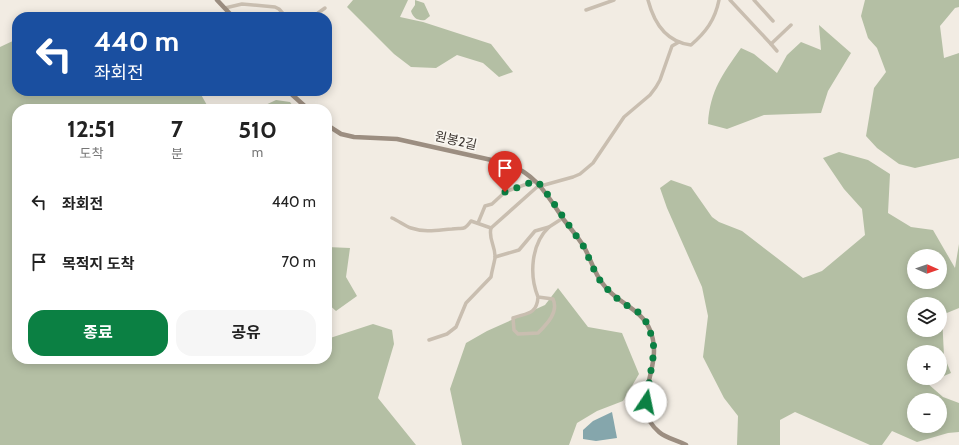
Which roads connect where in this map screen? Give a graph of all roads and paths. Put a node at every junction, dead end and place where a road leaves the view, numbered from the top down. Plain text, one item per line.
1 (217, 0) edge
2 (614, 0) edge
3 (648, 0) edge
4 (719, 0) edge
5 (730, 0) edge
6 (754, 0) edge
7 (225, 8) junction
8 (326, 8) dead end
9 (586, 10) dead end
10 (229, 12) edge
11 (282, 12) edge
12 (321, 12) edge
13 (773, 21) dead end
14 (791, 25) dead end
15 (679, 42) junction
16 (771, 44) junction
17 (777, 51) dead end
18 (294, 96) edge
19 (302, 104) edge
20 (332, 128) edge
21 (535, 181) junction
22 (541, 185) junction
23 (392, 218) dead end
24 (563, 218) junction
25 (478, 223) junction
26 (548, 227) junction
27 (491, 228) junction
28 (495, 257) junction
29 (538, 297) junction
30 (429, 340) dead end
31 (686, 445) edge

1 - 7 main road
2 - 9 street
3 - 15 street
4 - 15 street
5 - 16 street
6 - 13 street
7 - 10 main road
7 - 11 street
8 - 12 street
14 - 16 street
15 - 22 street
16 - 17 street
18 - 19 main road
20 - 21 main road, 원봉2길
21 - 22 main road, 원봉2길
21 - 25 street
22 - 24 main road, 원봉2길
22 - 27 street
23 - 25 street
24 - 26 street
24 - 31 main road, 원봉2길
25 - 27 street
26 - 28 street
26 - 29 street
27 - 28 street
28 - 30 street
29 - 29 street

